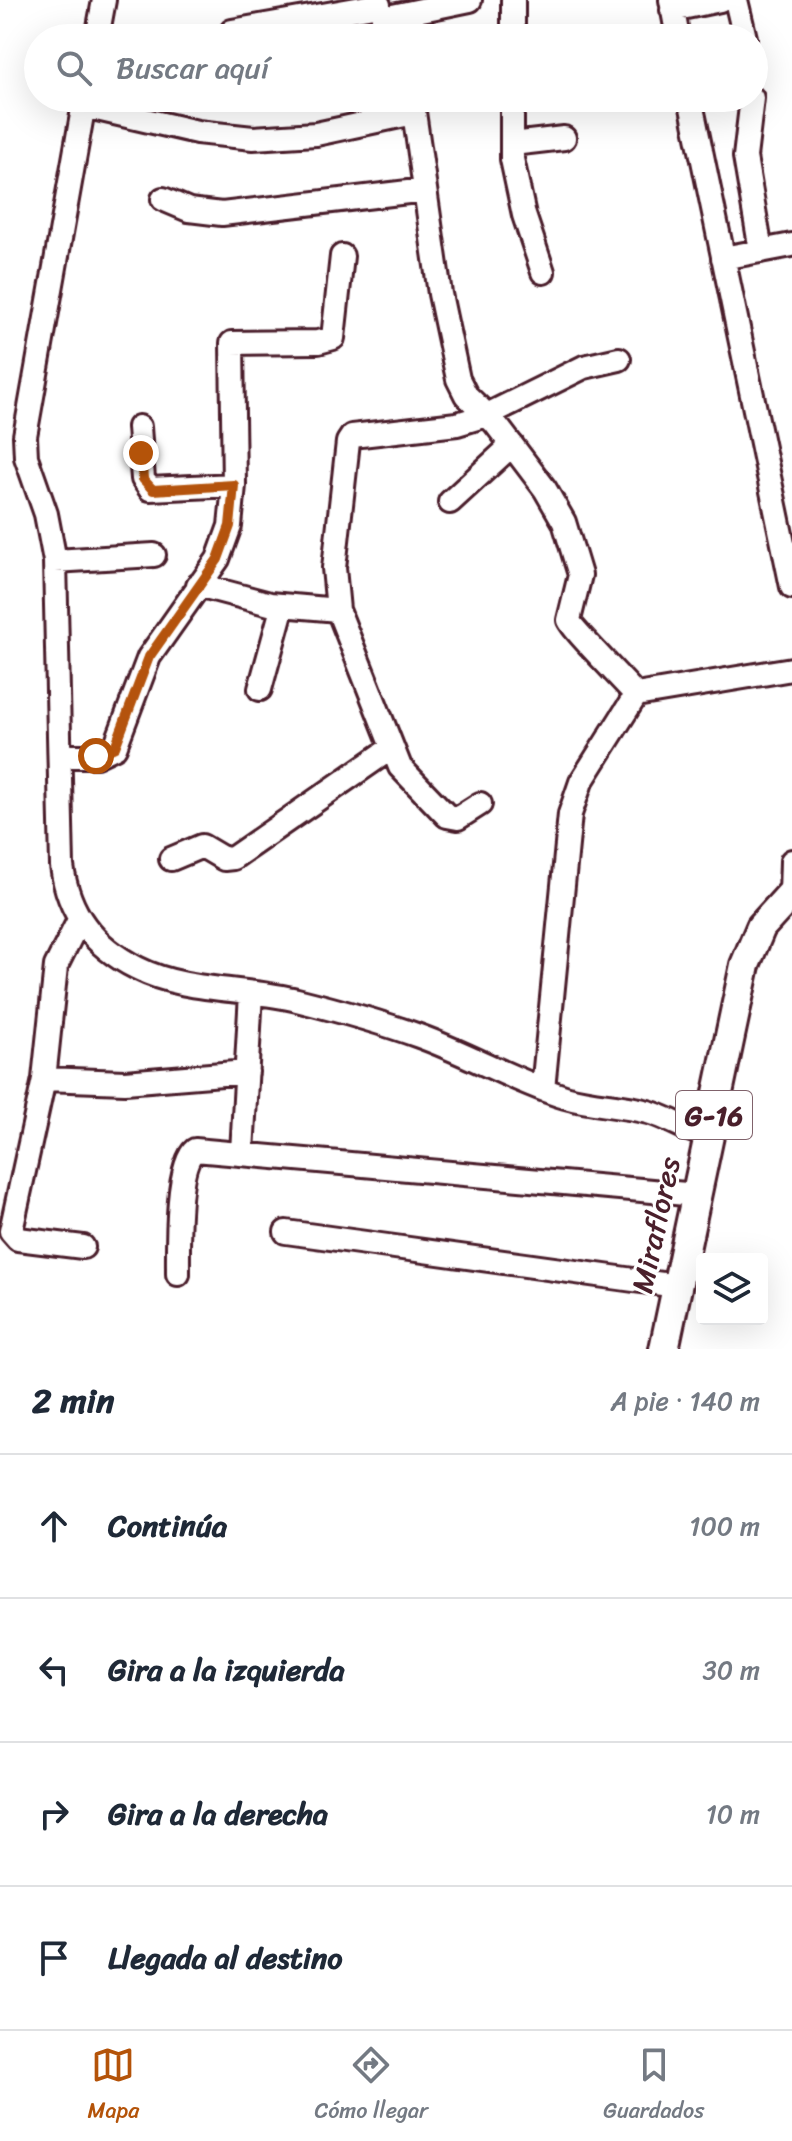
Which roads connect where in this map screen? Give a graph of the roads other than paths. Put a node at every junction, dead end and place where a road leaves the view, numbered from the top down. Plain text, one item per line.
1 (104, 0) edge
2 (470, 0) edge
3 (513, 0) edge
4 (720, 0) edge
5 (736, 0) edge
6 (672, 5) edge
7 (383, 15) edge
8 (100, 24) edge
9 (298, 24) edge
10 (513, 24) edge
11 (742, 24) edge
12 (82, 112) edge
13 (122, 112) edge
14 (392, 112) edge
15 (414, 112) edge
16 (512, 112) edge
17 (693, 112) edge
18 (750, 112) edge
19 (564, 138) dead end
20 (512, 144) junction
21 (425, 190) junction
22 (163, 199) dead end
23 (792, 245) edge
24 (761, 251) junction
25 (342, 256) dead end
26 (723, 258) junction
27 (543, 272) dead end
28 (619, 359) dead end
29 (487, 415) junction
30 (139, 427) dead end
31 (512, 445) junction
32 (234, 485) junction
33 (450, 502) dead end
34 (154, 555) dead end
35 (55, 561) junction
36 (198, 585) junction
37 (792, 587) edge
38 (283, 605) junction
39 (338, 610) junction
40 (792, 669) edge
41 (260, 689) dead end
42 (636, 695) junction
43 (390, 749) junction
44 (61, 756) junction
45 (480, 804) dead end
46 (171, 859) dead end
47 (792, 861) edge
48 (791, 894) edge
49 (79, 920) junction
50 (251, 993) junction
51 (247, 1072) junction
52 (44, 1079) junction
53 (543, 1089) junction
54 (710, 1135) junction
55 (242, 1152) junction
56 (697, 1195) junction
57 (286, 1232) dead end
58 (83, 1247) dead end
59 (178, 1274) dead end
60 (677, 1286) junction
61 (664, 1349) edge

1 - 8 street
2 - 7 street
3 - 10 street
4 - 6 street
5 - 11 street
7 - 9 street
12 - 35 street
13 - 14 street
15 - 21 street
16 - 20 street
17 - 26 street
18 - 24 street
19 - 20 street
20 - 27 street
21 - 22 street
21 - 29 street
23 - 24 street
24 - 26 street
25 - 32 street
26 - 37 street
28 - 29 street
29 - 31 street
29 - 39 street
30 - 32 street
31 - 33 street
31 - 42 street
32 - 36 street
34 - 35 street
35 - 44 street
36 - 38 street
36 - 44 street
38 - 39 street
38 - 41 street
39 - 43 street
40 - 42 street
42 - 53 street
43 - 45 street
43 - 46 street
44 - 49 street
47 - 48 street
48 - 54 main road, Miraflores / G-16
49 - 50 street
49 - 52 street
50 - 51 street
50 - 53 street
51 - 52 street
51 - 55 street
52 - 58 street
53 - 54 street
54 - 56 main road, Miraflores / G-16
55 - 56 street
55 - 59 street
56 - 60 main road, Miraflores / G-16
57 - 60 street
60 - 61 main road, Miraflores / G-16

